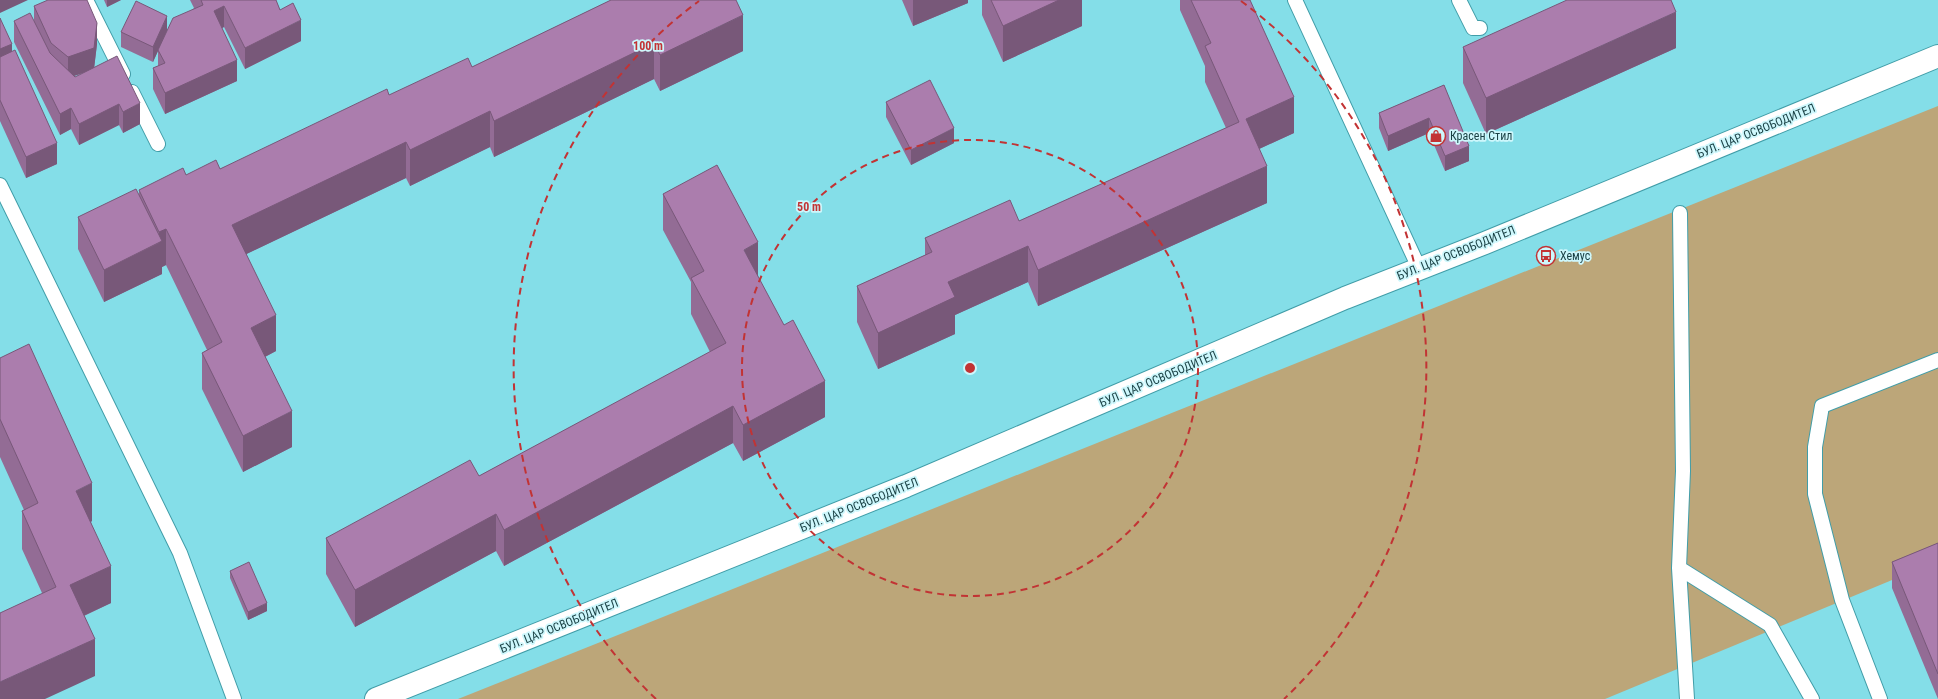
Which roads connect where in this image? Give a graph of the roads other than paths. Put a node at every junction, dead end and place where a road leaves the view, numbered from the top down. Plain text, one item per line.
1 (86, 0) edge
2 (1294, 0) edge
3 (1459, 0) edge
4 (1480, 28) dead end
5 (1938, 56) edge
6 (158, 144) dead end
7 (0, 185) edge
8 (1680, 213) dead end
9 (1419, 268) junction
10 (1938, 360) edge
11 (1679, 568) junction
12 (234, 699) edge
13 (376, 699) edge
14 (1687, 699) edge
15 (1812, 699) edge
16 (1880, 699) edge

1 - 6 lane
2 - 9 lane
3 - 4 lane
5 - 9 main road, БУЛ. ЦАР ОСВОБОДИТЕЛ
7 - 12 lane
8 - 11 lane
9 - 13 main road, БУЛ. ЦАР ОСВОБОДИТЕЛ
10 - 16 lane
11 - 14 lane
11 - 15 lane

